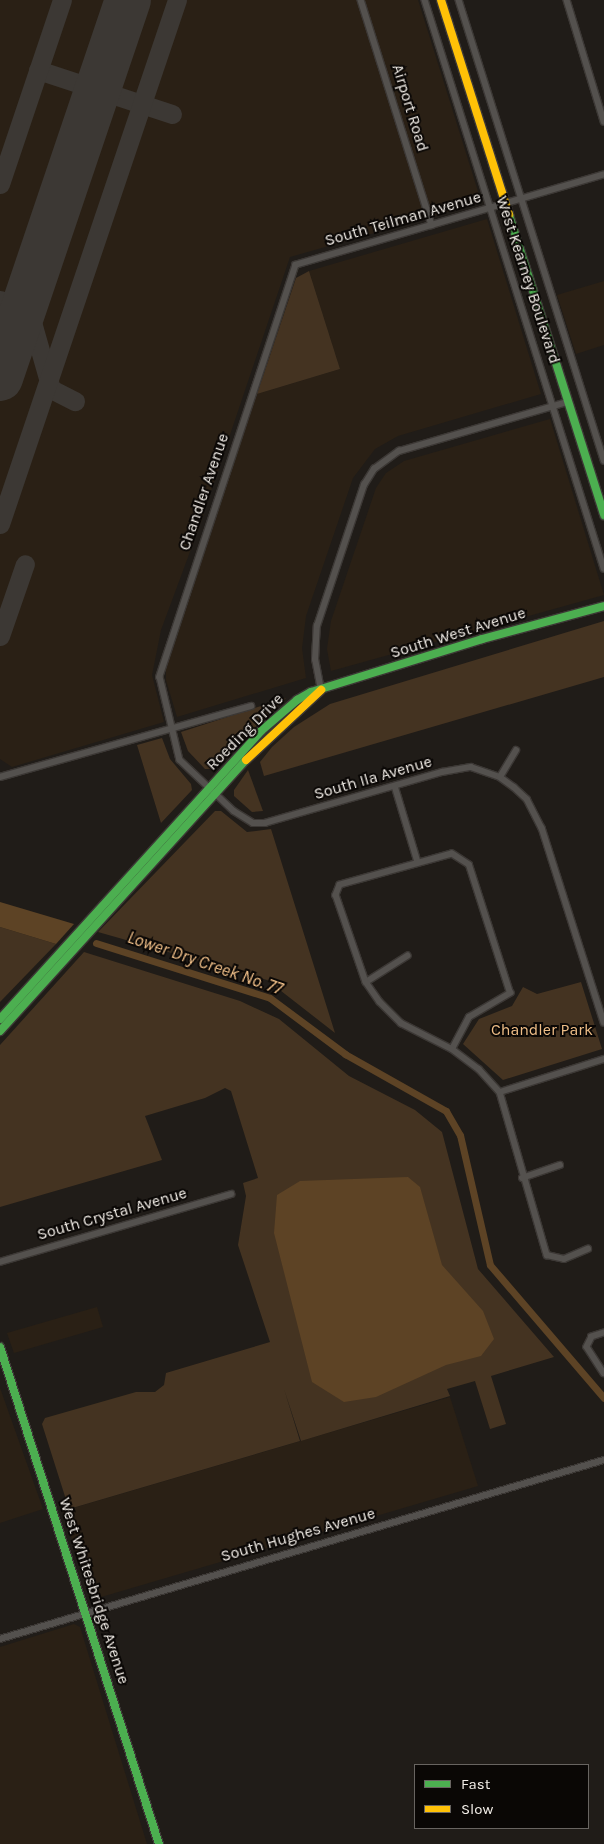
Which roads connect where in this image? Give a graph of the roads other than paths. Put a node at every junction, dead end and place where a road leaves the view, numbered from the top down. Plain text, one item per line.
1 (361, 0) edge
2 (425, 0) edge
3 (441, 0) edge
4 (459, 0) edge
5 (567, 0) edge
6 (604, 121) edge
7 (604, 175) edge
8 (522, 199) junction
9 (506, 203) junction
10 (490, 208) junction
11 (432, 225) junction
12 (296, 266) joint
13 (568, 402) junction
14 (553, 406) junction
15 (604, 461) edge
16 (604, 515) edge
17 (604, 568) edge
18 (604, 606) edge
19 (321, 690) junction
20 (251, 706) dead end
21 (172, 730) junction
22 (516, 750) dead end
23 (0, 777) edge
24 (500, 777) junction
25 (395, 786) junction
26 (212, 790) junction
27 (253, 823) joint
28 (418, 862) junction
29 (407, 956) dead end
30 (366, 982) junction
31 (0, 1019) edge
32 (604, 1022) edge
33 (0, 1031) edge
34 (452, 1048) junction
35 (604, 1059) edge
36 (500, 1092) junction
37 (560, 1165) dead end
38 (522, 1178) junction
39 (232, 1194) dead end
40 (588, 1250) dead end
41 (0, 1262) edge
42 (604, 1333) edge
43 (0, 1347) edge
44 (604, 1373) edge
45 (604, 1460) edge
46 (87, 1612) junction
47 (0, 1639) edge
48 (159, 1844) edge

1 - 11 street, Airport Road
2 - 10 street, West Kearney Boulevard
3 - 9 street, West Kearney Boulevard
4 - 8 street, West Kearney Boulevard
5 - 6 street
7 - 8 street, South Teilman Avenue
8 - 9 street, South Teilman Avenue
8 - 15 street, West Kearney Boulevard
9 - 10 street, South Teilman Avenue
9 - 13 street, West Kearney Boulevard
10 - 11 street, South Teilman Avenue
10 - 14 street, West Kearney Boulevard
11 - 12 street, South Teilman Avenue
12 - 21 street, Chandler Avenue
13 - 14 street
13 - 16 street, West Kearney Boulevard
14 - 17 street, West Kearney Boulevard
14 - 19 street
18 - 19 street, South West Avenue
19 - 26 street, Roeding Drive
20 - 21 street
21 - 23 street
21 - 26 street, Chandler Avenue
22 - 24 street
24 - 25 street, South Ila Avenue
24 - 32 street
25 - 27 street, South Ila Avenue
25 - 28 street
26 - 27 street, Chandler Avenue
26 - 31 street, Roeding Drive
26 - 33 street, Roeding Drive
28 - 30 street
28 - 34 street
29 - 30 street
30 - 34 street
34 - 36 street
35 - 36 street
36 - 38 street
37 - 38 street
38 - 40 street
39 - 41 street, South Crystal Avenue
42 - 44 street
43 - 46 street, West Whitesbridge Avenue
45 - 46 street, South Hughes Avenue
46 - 47 street, South Hughes Avenue
46 - 48 street, West Whitesbridge Avenue

